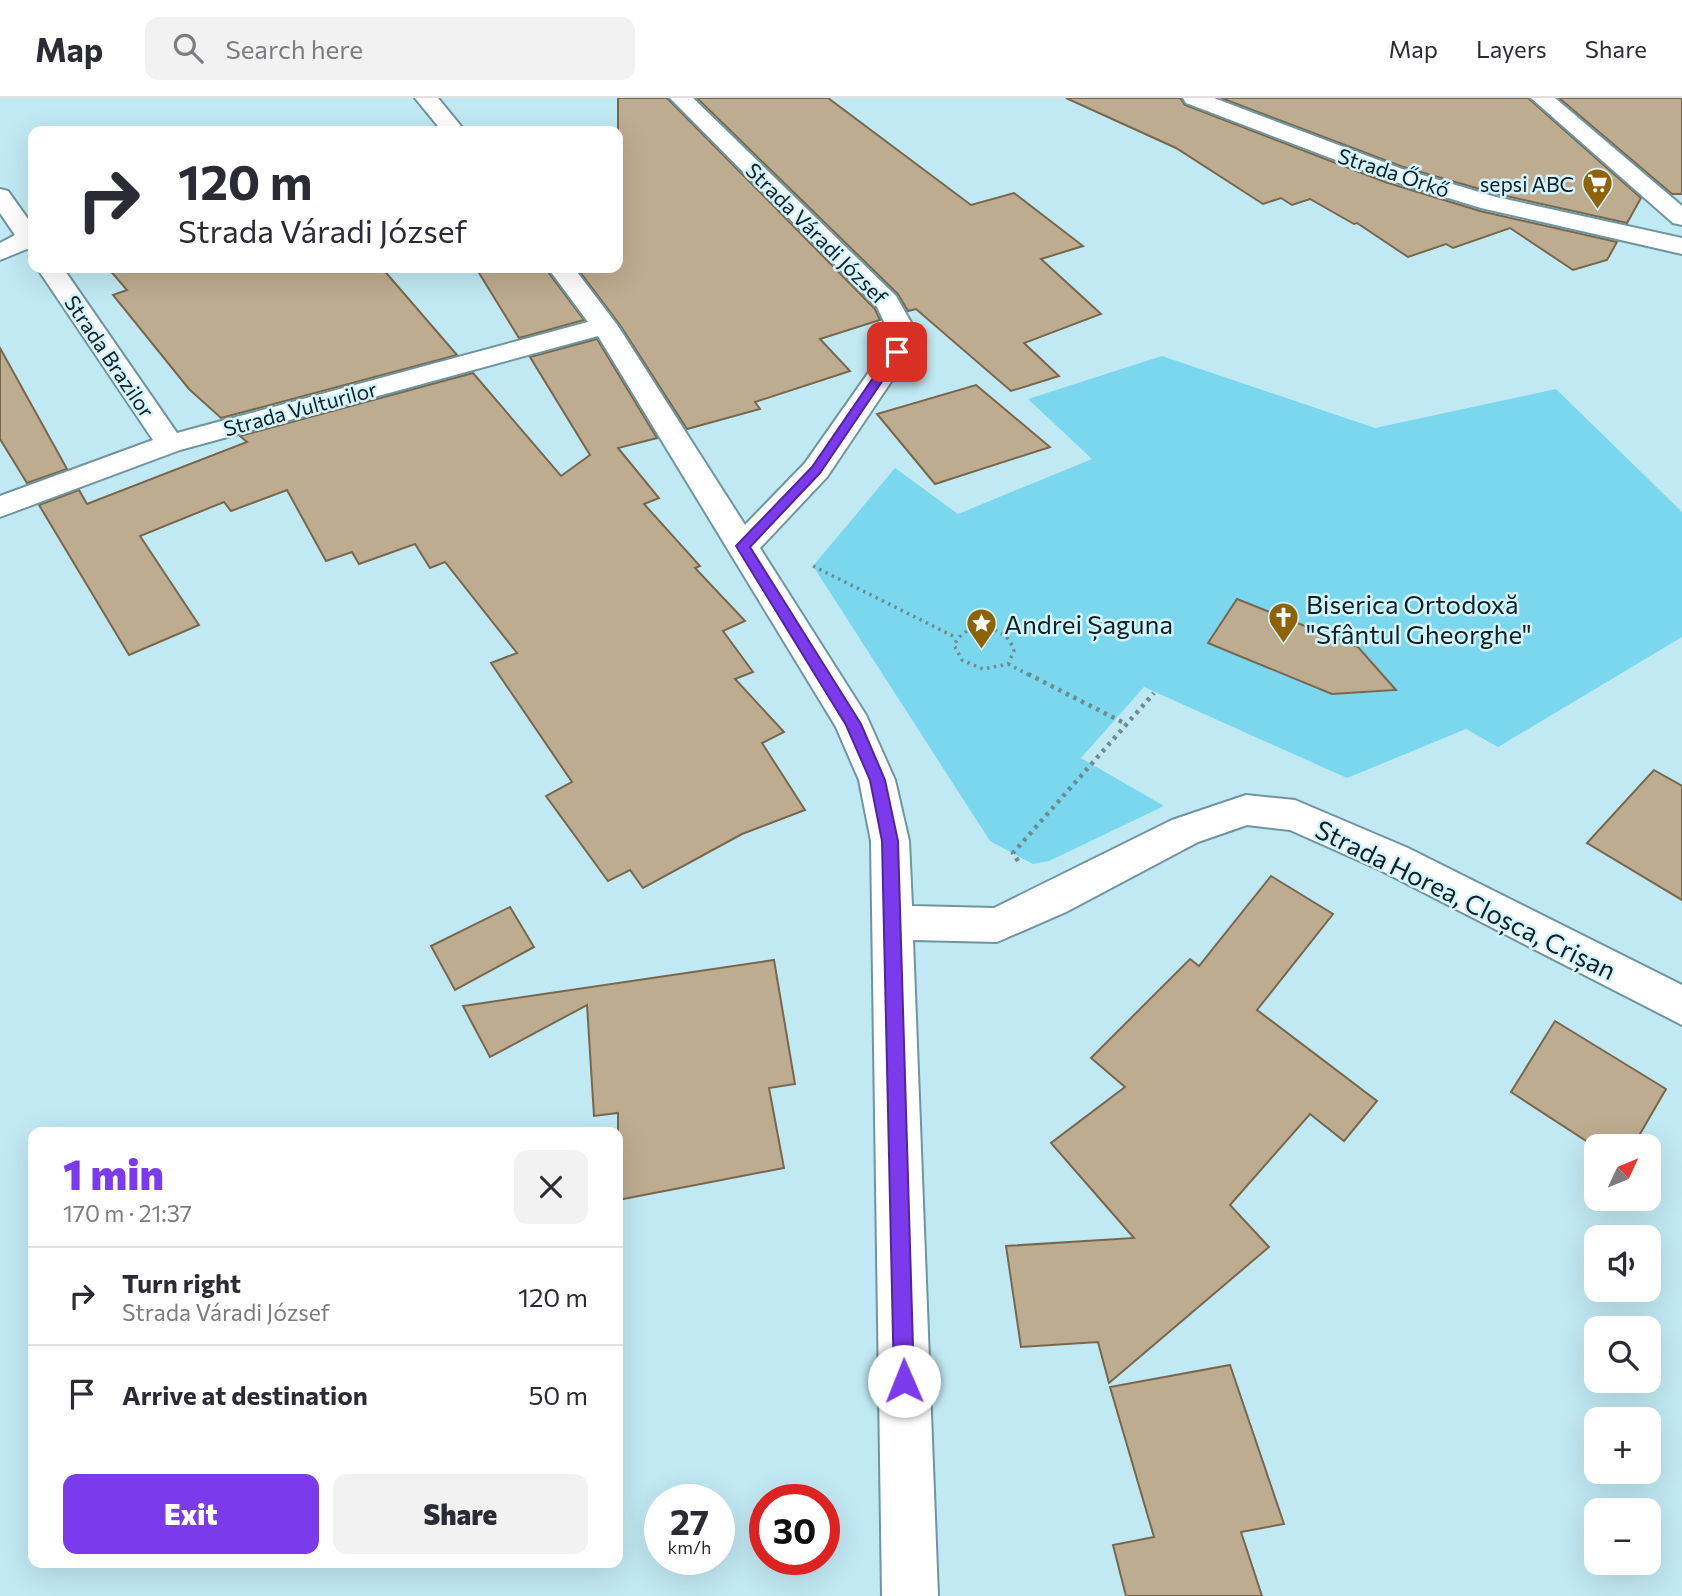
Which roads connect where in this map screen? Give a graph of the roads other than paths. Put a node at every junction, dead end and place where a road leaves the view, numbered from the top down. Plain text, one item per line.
1 (426, 98) edge
2 (681, 98) edge
3 (1194, 98) edge
4 (1542, 98) edge
5 (450, 126) edge
6 (0, 195) edge
7 (1682, 218) edge
8 (28, 235) edge
9 (28, 241) edge
10 (28, 242) edge
11 (0, 243) edge
12 (1682, 246) edge
13 (0, 252) edge
14 (53, 273) edge
15 (565, 273) edge
16 (605, 326) junction
17 (170, 444) junction
18 (0, 507) edge
19 (743, 546) junction
20 (892, 923) junction
21 (1682, 1006) edge
22 (909, 1596) edge

1 - 5 street
2 - 19 street, Strada Váradi József
3 - 12 street, Strada Őrkő
4 - 7 street
6 - 8 street
9 - 11 street
10 - 13 street
14 - 17 street, Strada Brazilor
15 - 16 street
16 - 17 street, Strada Vulturilor
16 - 19 street
17 - 18 street, Strada Vulturilor
19 - 20 street
20 - 21 street, Strada Horea, Cloșca, Crișan
20 - 22 street

